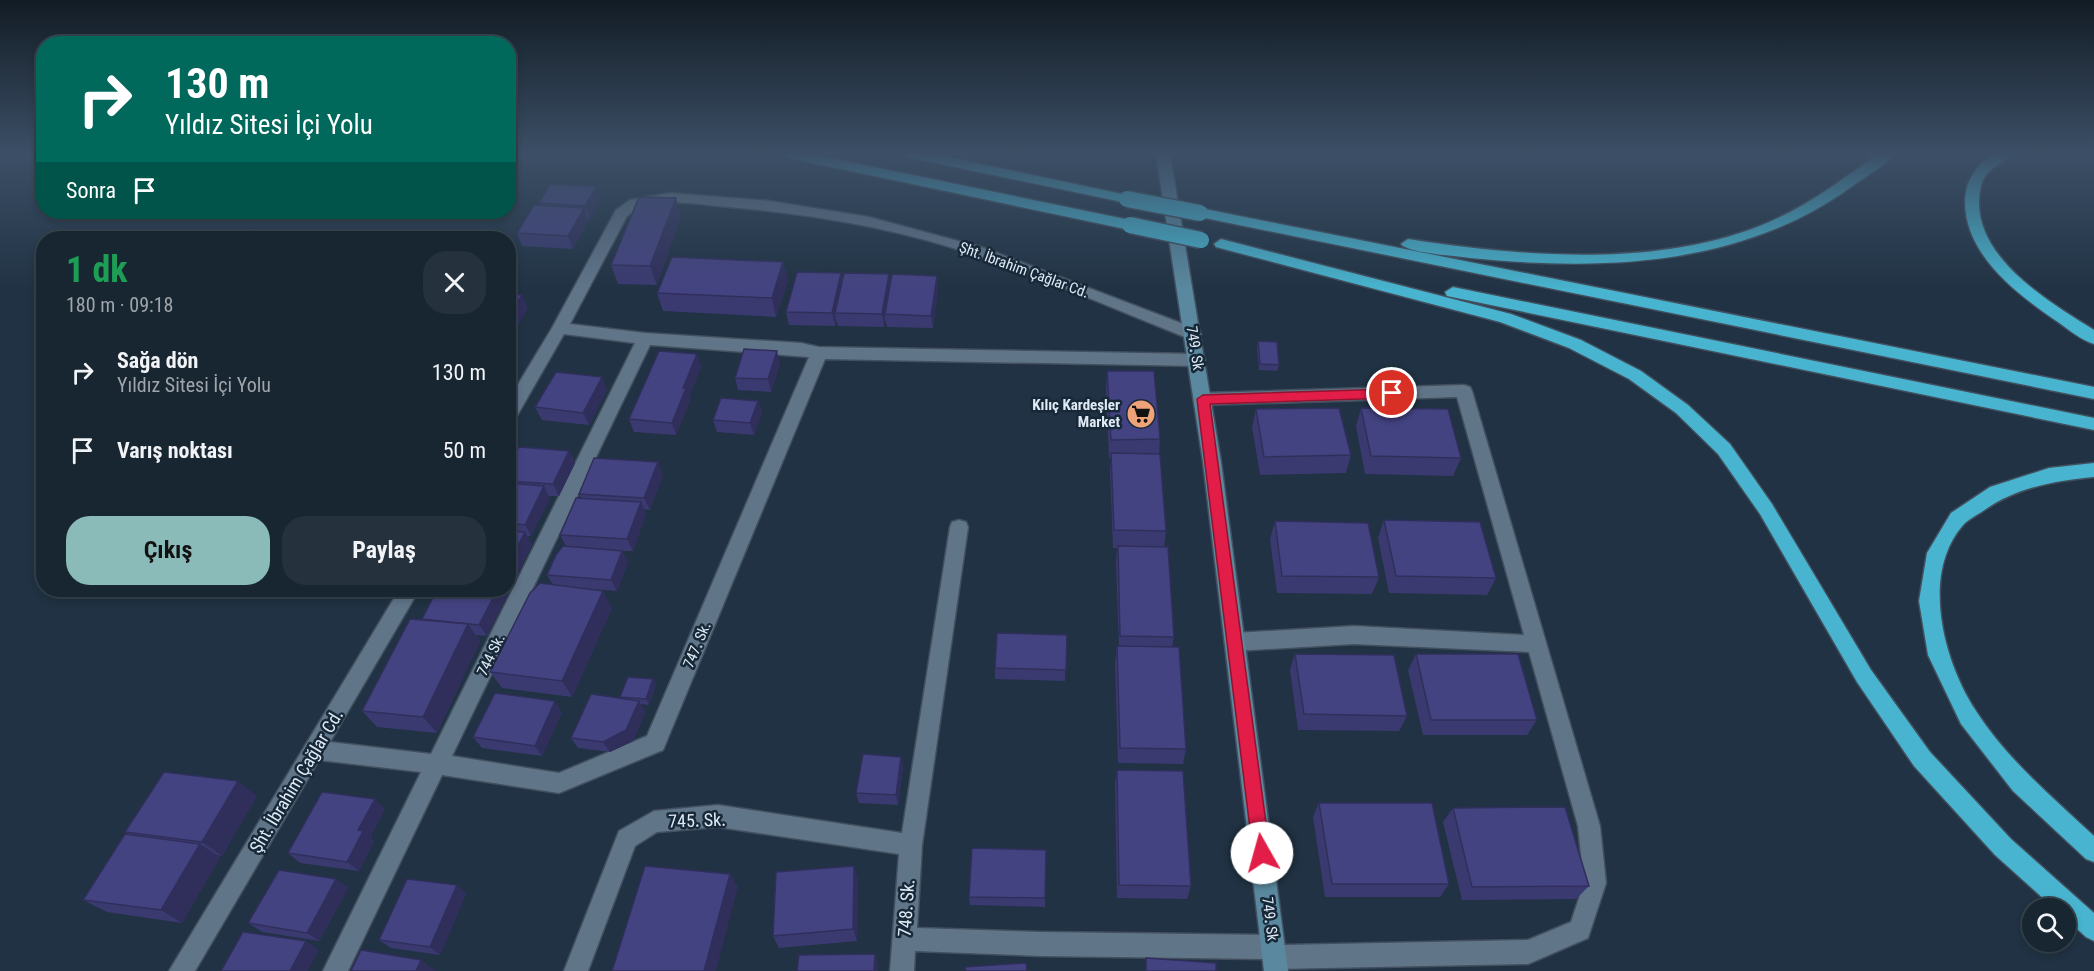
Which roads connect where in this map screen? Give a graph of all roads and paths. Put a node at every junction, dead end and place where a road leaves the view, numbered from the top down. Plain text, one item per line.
1 (657, 199) edge
2 (696, 199) edge
3 (1007, 199) edge
4 (1141, 199) edge
5 (1171, 199) edge
6 (1822, 199) edge
7 (1972, 199) edge
8 (1201, 210) junction
9 (1221, 244) junction
10 (560, 328) junction
11 (1193, 334) junction
12 (2094, 338) edge
13 (645, 339) junction
14 (810, 351) junction
15 (1197, 360) junction
16 (2094, 393) edge
17 (1203, 399) junction
18 (516, 403) edge
19 (2094, 424) edge
20 (2094, 470) edge
21 (959, 527) dead end
22 (405, 597) edge
23 (1235, 642) junction
24 (1537, 644) junction
25 (314, 750) junction
26 (437, 764) junction
27 (911, 845) junction
28 (2094, 851) edge
29 (2094, 929) edge
30 (904, 939) junction
31 (1275, 958) edge
32 (181, 971) edge
33 (335, 971) edge
34 (576, 971) edge
35 (902, 971) edge

1 - 10 street, Şht. İbrahim Çağlar Cd.
2 - 11 street, Şht. İbrahim Çağlar Cd.
3 - 9 highway, bridge
4 - 8 highway, bridge
5 - 11 street, 749. Sk
6 - 8 highway
7 - 12 highway
8 - 16 highway
9 - 19 highway
9 - 29 highway
10 - 13 street
10 - 18 street, Şht. İbrahim Çağlar Cd.
11 - 15 street, 749. Sk
13 - 14 street
13 - 26 street, 744 Sk.
14 - 15 street
14 - 26 street, 747. Sk.
15 - 17 street, 749. Sk
17 - 23 street, 749. Sk
17 - 24 street
20 - 28 highway
21 - 27 street, 748. Sk.
22 - 25 street, Şht. İbrahim Çağlar Cd.
23 - 24 street
23 - 31 street, 749. Sk
24 - 31 street
25 - 26 street, 747. Sk.
25 - 32 street, Şht. İbrahim Çağlar Cd.
26 - 33 street, 744 Sk.
27 - 30 street, 748. Sk.
27 - 34 street, 745. Sk.
30 - 31 street
30 - 35 street, 748. Sk.

